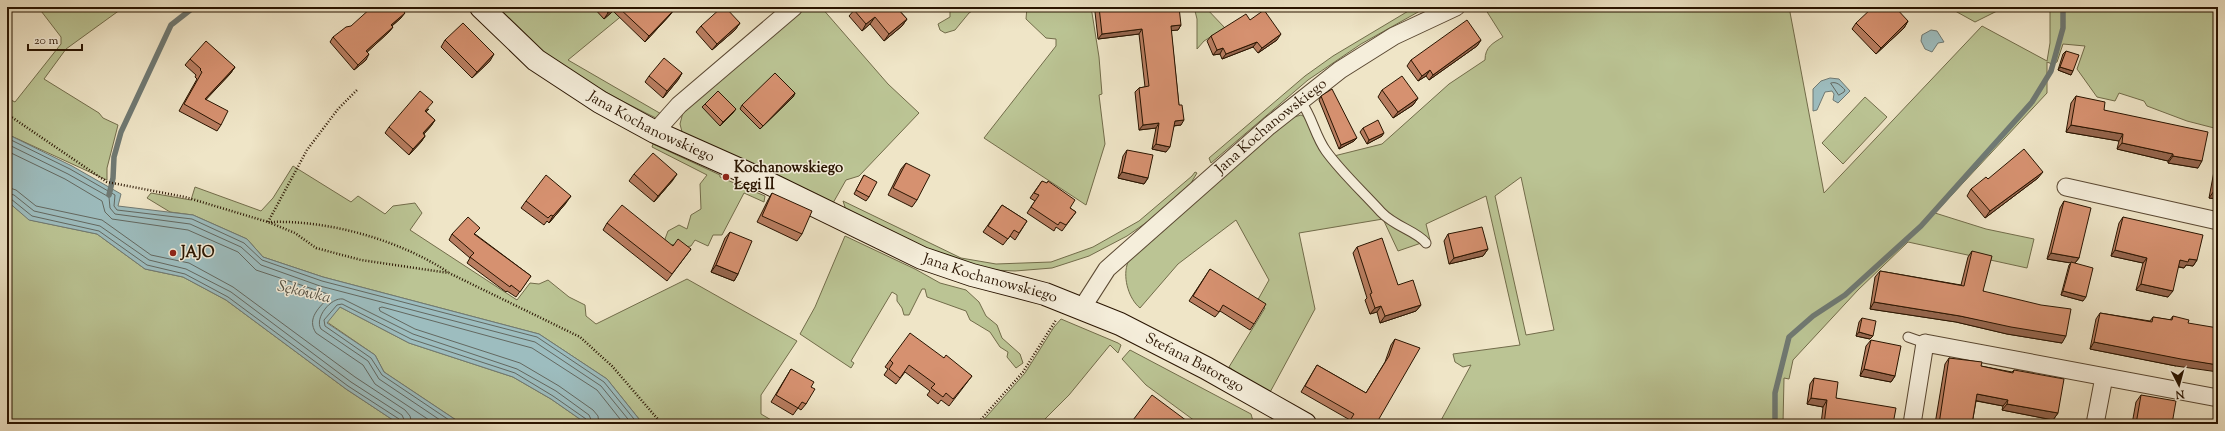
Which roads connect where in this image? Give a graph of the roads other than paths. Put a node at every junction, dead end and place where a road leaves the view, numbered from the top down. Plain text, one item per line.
1 (481, 7) edge
2 (794, 7) edge
3 (1456, 7) edge
4 (1301, 102) junction
5 (655, 132) junction
6 (2066, 186) dead end
7 (2218, 220) edge
8 (1426, 243) dead end
9 (1082, 308) junction
10 (1908, 337) dead end
11 (1925, 343) junction
12 (2104, 377) junction
13 (2218, 398) edge
14 (1305, 424) edge
15 (1912, 424) edge
16 (2095, 424) edge

1 - 5 street, Jana Kochanowskiego
2 - 5 street
3 - 4 street, Jana Kochanowskiego
4 - 8 lane
4 - 9 street, Jana Kochanowskiego
5 - 9 street, Jana Kochanowskiego
6 - 7 street
9 - 14 street, Stefana Batorego
10 - 11 lane
11 - 12 street
11 - 15 street
12 - 13 street
12 - 16 street

